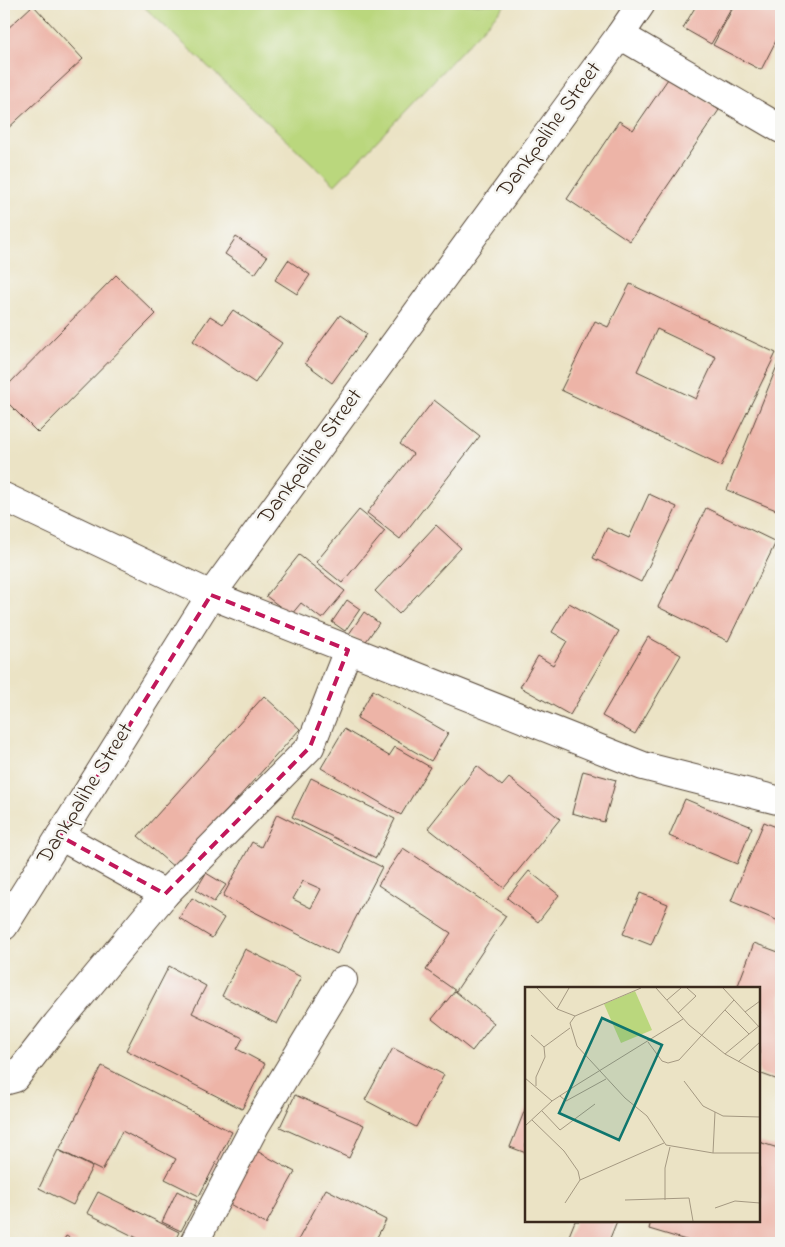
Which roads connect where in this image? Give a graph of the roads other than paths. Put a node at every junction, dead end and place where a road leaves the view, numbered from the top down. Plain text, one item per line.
1 (641, 4) edge
2 (620, 35) junction
3 (781, 129) edge
4 (4, 497) edge
5 (211, 596) junction
6 (348, 650) junction
7 (781, 801) edge
8 (60, 836) junction
9 (165, 894) junction
10 (4, 926) edge
11 (344, 980) dead end
12 (4, 1082) edge
13 (194, 1243) edge

1 - 2 street, Dankpalihe Street
2 - 3 street
2 - 5 street, Dankpalihe Street
4 - 5 street
5 - 6 street
5 - 8 street, Dankpalihe Street
6 - 7 street
6 - 9 street
8 - 9 street
8 - 10 street, Dankpalihe Street
9 - 12 street
11 - 13 street

